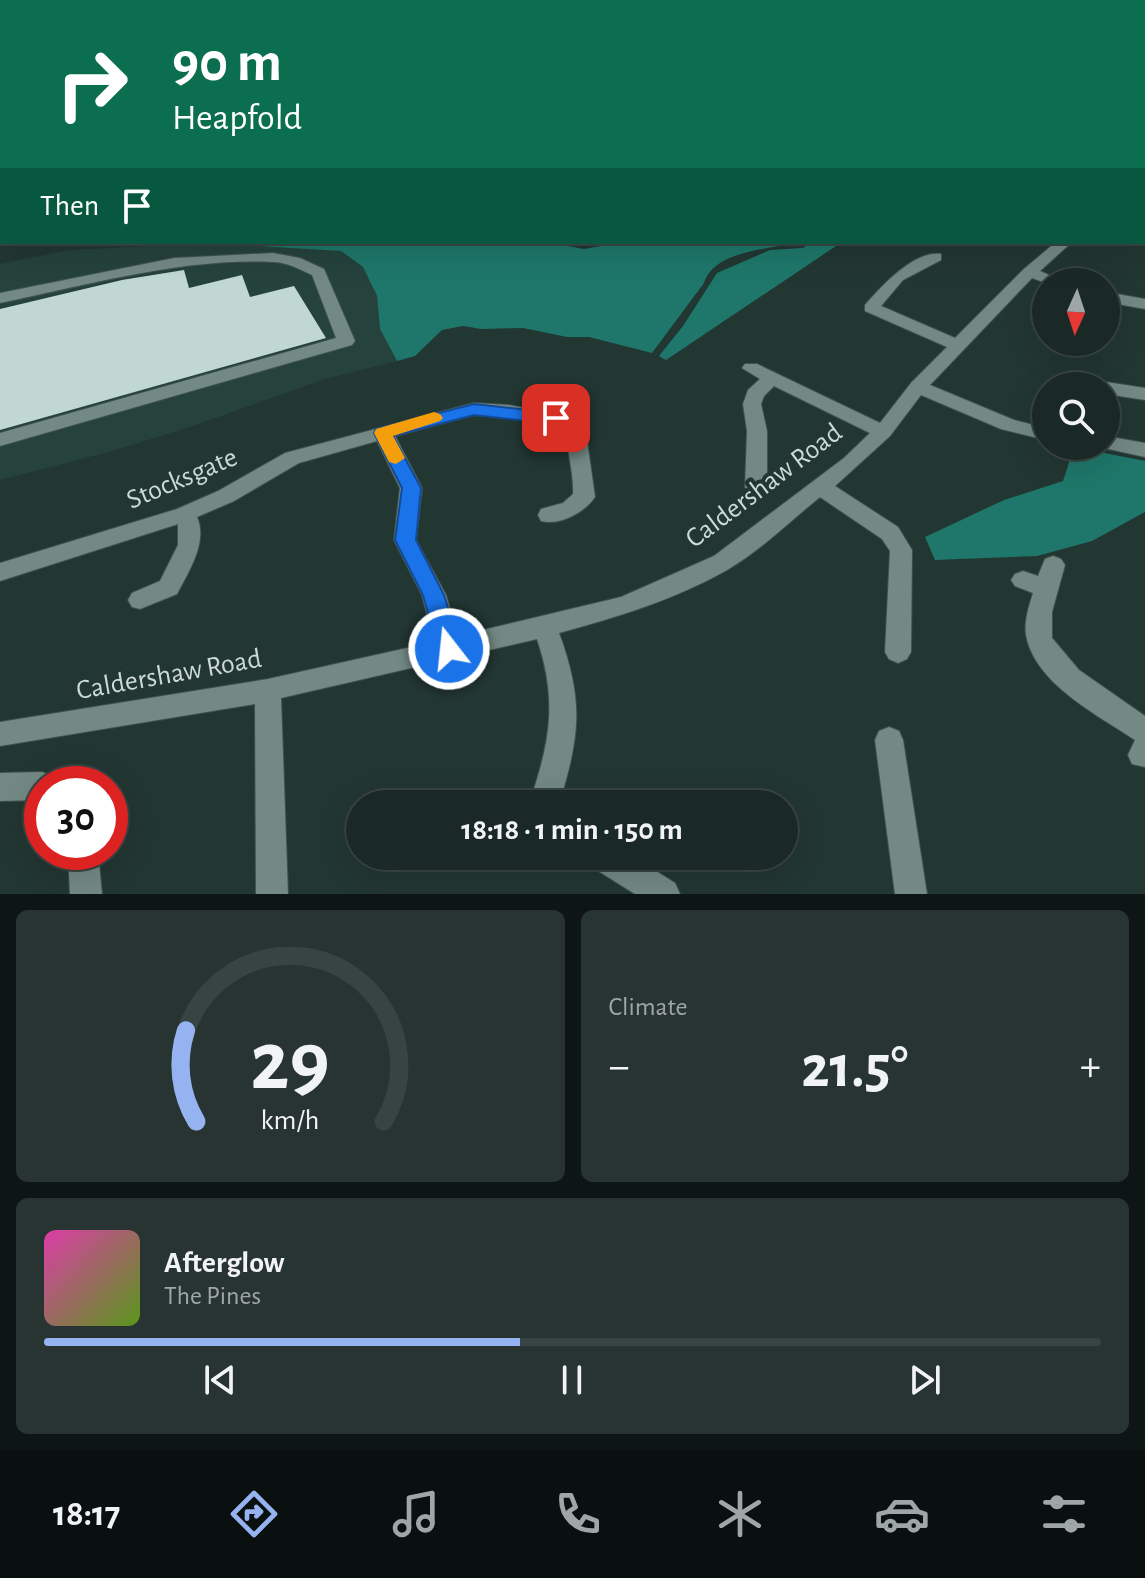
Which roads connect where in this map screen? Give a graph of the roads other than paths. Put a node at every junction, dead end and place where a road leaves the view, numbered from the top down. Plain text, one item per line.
1 (561, 0) edge
2 (576, 0) edge
3 (1063, 244) edge
4 (941, 255) dead end
5 (1029, 272) junction
6 (1032, 273) edge
7 (0, 298) edge
8 (1120, 300) edge
9 (1145, 304) edge
10 (958, 345) junction
11 (751, 368) dead end
12 (772, 378) junction
13 (918, 387) junction
14 (1120, 389) edge
15 (1145, 394) edge
16 (1032, 431) edge
17 (883, 432) junction
18 (383, 433) junction
19 (0, 440) edge
20 (1120, 444) edge
21 (1145, 450) edge
22 (756, 487) dead end
23 (820, 487) junction
24 (185, 514) junction
25 (549, 515) dead end
26 (0, 572) edge
27 (1041, 578) dead end
28 (140, 600) dead end
29 (545, 627) junction
30 (449, 649) junction
31 (898, 652) dead end
32 (268, 690) junction
33 (0, 734) edge
34 (889, 740) dead end
35 (1144, 745) edge
36 (24, 786) edge
37 (0, 787) edge
38 (548, 790) edge
39 (84, 870) edge
40 (625, 870) edge
41 (86, 894) edge
42 (272, 894) edge
43 (664, 894) edge
44 (911, 894) edge

1 - 2 main road
3 - 5 street, Caldershaw Road
4 - 10 street
5 - 6 street
5 - 10 street, Caldershaw Road
7 - 19 street
8 - 9 street
10 - 13 street, Caldershaw Road
11 - 12 street
12 - 17 street
12 - 22 street
13 - 16 street
13 - 17 street, Caldershaw Road
14 - 15 street
17 - 23 street, Caldershaw Road
18 - 24 street, Stocksgate
18 - 25 street, Stocksgate
18 - 30 street
20 - 21 street
23 - 29 street, Caldershaw Road
23 - 31 street
24 - 26 street, Stocksgate
24 - 28 street
27 - 35 street
29 - 30 street, Caldershaw Road
29 - 38 street
30 - 32 street, Caldershaw Road
32 - 33 street, Caldershaw Road
32 - 42 street
34 - 44 street
36 - 37 street
39 - 41 street
40 - 43 street

